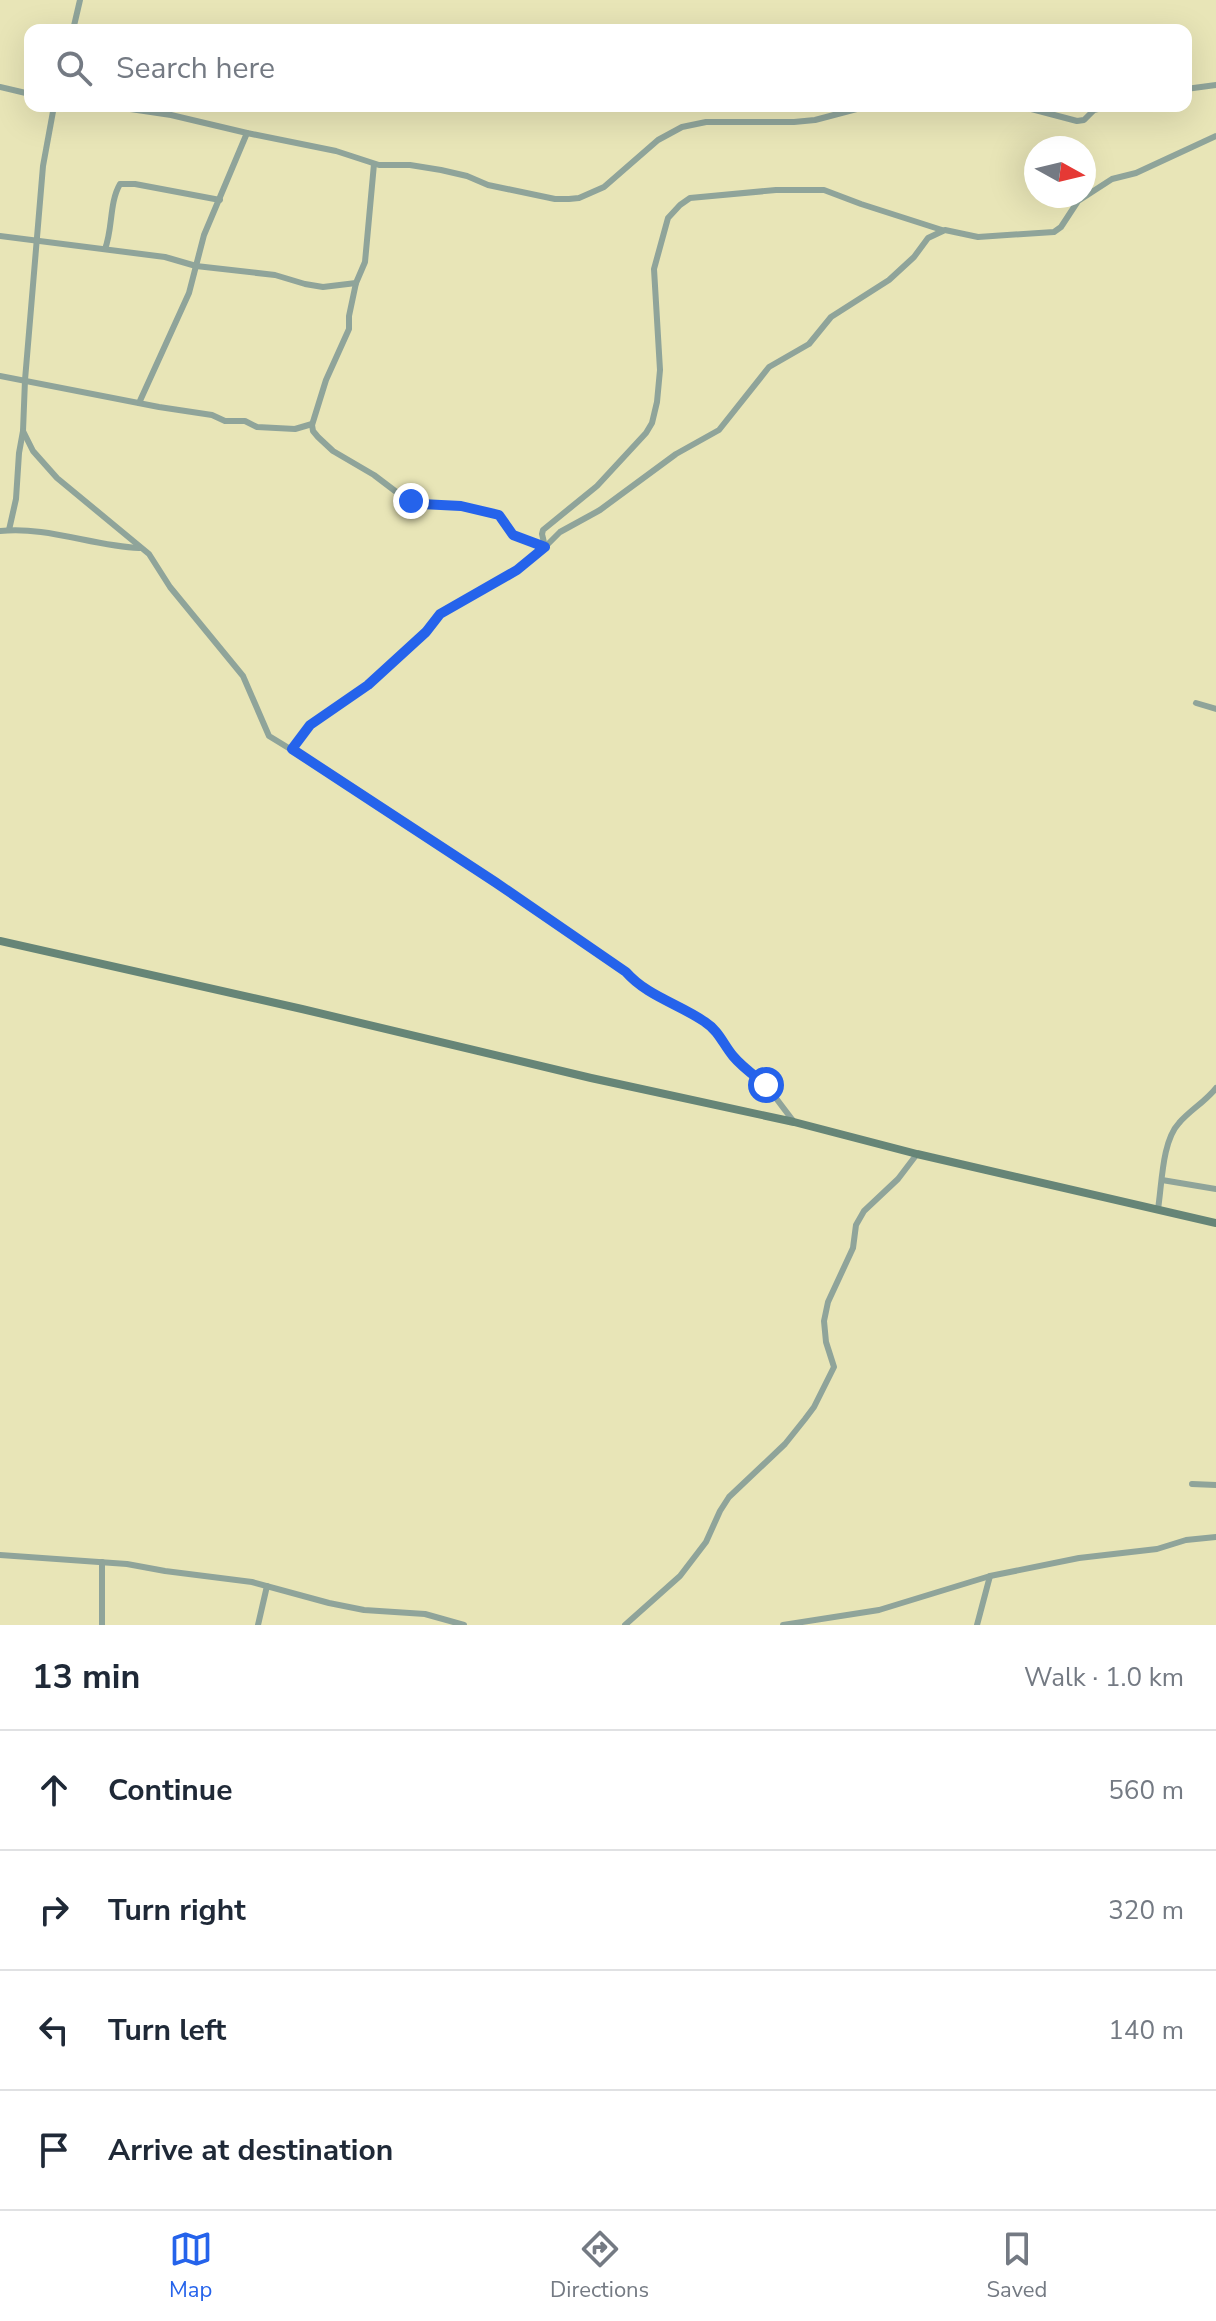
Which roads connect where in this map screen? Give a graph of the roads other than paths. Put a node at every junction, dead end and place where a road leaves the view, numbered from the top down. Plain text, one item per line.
1 (80, 0) edge
2 (74, 24) edge
3 (1216, 85) edge
4 (0, 87) edge
5 (1192, 88) edge
6 (24, 93) edge
7 (53, 112) edge
8 (151, 112) edge
9 (845, 112) edge
10 (1043, 112) edge
11 (1092, 112) edge
12 (247, 133) junction
13 (1216, 136) edge
14 (374, 164) junction
15 (220, 200) junction
16 (942, 230) junction
17 (0, 236) edge
18 (38, 240) junction
19 (105, 249) junction
20 (196, 266) junction
21 (356, 283) junction
22 (0, 376) edge
23 (25, 380) junction
24 (139, 403) junction
25 (312, 424) junction
26 (23, 431) junction
27 (9, 530) junction
28 (0, 531) edge
29 (545, 546) junction
30 (140, 548) junction
31 (1196, 703) dead end
32 (1216, 709) edge
33 (292, 749) junction
34 (0, 941) edge
35 (1216, 1088) edge
36 (794, 1122) junction
37 (917, 1154) junction
38 (1162, 1180) junction
39 (1216, 1189) edge
40 (1158, 1209) junction
41 (1216, 1223) edge
42 (1192, 1484) dead end
43 (1216, 1485) edge
44 (1216, 1537) edge
45 (0, 1555) edge
46 (102, 1562) junction
47 (990, 1576) junction
48 (267, 1586) junction
49 (102, 1625) edge
50 (258, 1625) edge
51 (464, 1625) edge
52 (625, 1625) edge
53 (783, 1625) edge
54 (977, 1625) edge

1 - 2 street
3 - 5 street
4 - 6 street
7 - 18 street
8 - 12 street
9 - 14 street
10 - 11 street
12 - 14 street
12 - 15 street
13 - 16 street
14 - 21 street
15 - 19 street
15 - 20 street
16 - 29 street
16 - 29 street
17 - 18 street
18 - 19 street
18 - 23 street
19 - 20 street
20 - 21 street
20 - 24 street
21 - 25 street
22 - 23 street
23 - 24 street
23 - 26 street
24 - 25 street
25 - 29 street
26 - 27 street
26 - 30 street
27 - 28 street
27 - 30 street
29 - 33 street
30 - 33 street
31 - 32 street
33 - 36 street
34 - 36 main road
35 - 38 street
36 - 37 main road
37 - 40 main road
37 - 52 street
38 - 39 street
38 - 40 street
40 - 41 main road
42 - 43 street
44 - 47 street
45 - 46 street
46 - 48 street
46 - 49 street
47 - 53 street
47 - 54 street
48 - 50 street
48 - 51 street

